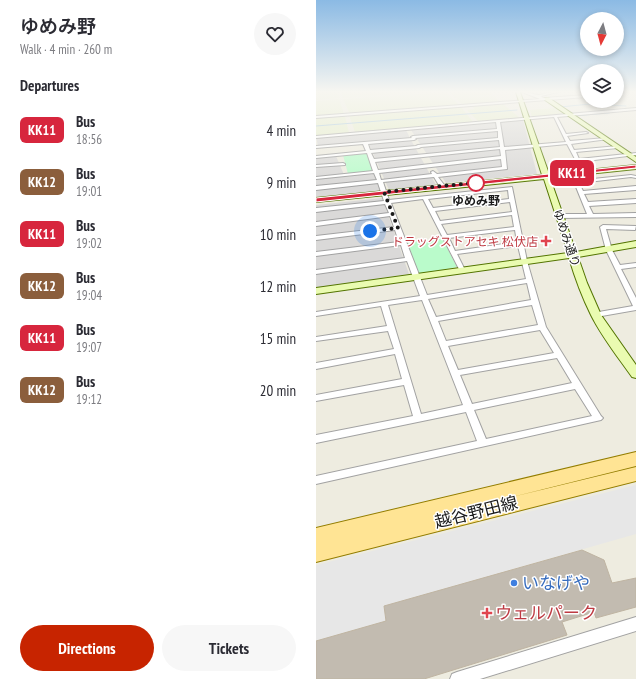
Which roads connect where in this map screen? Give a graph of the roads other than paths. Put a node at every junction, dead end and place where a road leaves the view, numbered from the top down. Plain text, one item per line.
1 (468, 124) edge
2 (498, 124) edge
3 (528, 124) edge
4 (560, 124) edge
5 (583, 124) edge
6 (408, 129) junction
7 (499, 130) junction
8 (586, 134) dead end
9 (565, 135) junction
10 (328, 136) junction
11 (316, 137) edge
12 (414, 138) junction
13 (500, 138) junction
14 (606, 139) junction
15 (365, 143) junction
16 (569, 143) junction
17 (330, 146) junction
18 (536, 146) junction
19 (316, 147) edge
20 (419, 147) junction
21 (618, 147) junction
22 (502, 149) junction
23 (573, 151) junction
24 (369, 152) junction
25 (341, 154) junction
26 (636, 154) edge
27 (629, 155) junction
28 (316, 156) edge
29 (424, 156) junction
30 (504, 157) junction
31 (636, 160) edge
32 (372, 161) junction
33 (343, 164) junction
34 (430, 165) junction
35 (316, 166) edge
36 (636, 167) edge
37 (376, 171) junction
38 (346, 174) junction
39 (436, 175) junction
40 (545, 176) junction
41 (636, 177) edge
42 (316, 178) edge
43 (380, 181) junction
44 (442, 186) junction
45 (316, 188) edge
46 (636, 188) edge
47 (384, 192) junction
48 (581, 193) junction
49 (425, 198) junction
50 (316, 200) edge
51 (512, 200) junction
52 (636, 201) edge
53 (388, 202) junction
54 (586, 204) junction
55 (316, 210) edge
56 (431, 210) junction
57 (515, 213) junction
58 (392, 214) junction
59 (636, 215) edge
60 (559, 216) junction
61 (590, 216) junction
62 (621, 216) junction
63 (438, 223) junction
64 (316, 224) edge
65 (398, 228) junction
66 (518, 228) junction
67 (635, 228) edge
68 (445, 237) junction
69 (316, 238) edge
70 (403, 243) junction
71 (520, 244) junction
72 (636, 244) edge
73 (609, 250) junction
74 (453, 252) junction
75 (316, 254) edge
76 (572, 254) junction
77 (409, 258) junction
78 (524, 261) junction
79 (636, 265) edge
80 (618, 267) junction
81 (462, 270) junction
82 (316, 272) edge
83 (416, 277) junction
84 (529, 281) junction
85 (636, 288) edge
86 (628, 289) junction
87 (316, 292) edge
88 (424, 297) junction
89 (535, 302) junction
90 (384, 303) junction
91 (636, 307) edge
92 (316, 314) edge
93 (596, 315) junction
94 (433, 320) junction
95 (542, 327) junction
96 (392, 328) junction
97 (316, 339) edge
98 (443, 344) junction
99 (399, 351) junction
100 (559, 354) junction
101 (316, 366) edge
102 (455, 373) junction
103 (636, 374) edge
104 (408, 381) junction
105 (578, 385) junction
106 (316, 398) edge
107 (469, 408) junction
108 (418, 418) junction
109 (316, 439) edge
110 (484, 443) junction
111 (636, 459) edge
112 (636, 474) edge
113 (316, 480) edge
114 (316, 537) edge
115 (316, 552) edge
116 (636, 624) edge
117 (457, 679) edge

1 - 6 street
2 - 7 street
3 - 18 street, ゆめみ通り
4 - 9 street
5 - 14 street
6 - 10 street
6 - 12 street
7 - 12 street
7 - 13 street
8 - 9 street
9 - 16 street
10 - 11 street
10 - 17 street
12 - 15 street
12 - 20 street
13 - 20 street
13 - 22 street
14 - 16 street
14 - 21 street
15 - 17 street
15 - 24 street
16 - 18 street
16 - 23 street
17 - 19 street
18 - 22 street
18 - 40 street, ゆめみ通り
20 - 24 street
20 - 29 street
21 - 23 street
21 - 27 street
22 - 29 street
22 - 30 street
23 - 27 street
24 - 25 street
24 - 32 street
25 - 28 street
25 - 33 street
26 - 27 street
27 - 31 street
29 - 32 street
29 - 34 street
30 - 34 street
30 - 39 street
32 - 37 street
33 - 35 street
33 - 38 street
34 - 37 street
34 - 39 street
36 - 40 street
37 - 38 street
37 - 43 street
38 - 42 street
39 - 43 street
39 - 44 street
40 - 44 street
40 - 60 street, ゆめみ通り
41 - 48 street
43 - 45 street
43 - 47 street
44 - 47 street
46 - 48 street
47 - 50 street
47 - 53 street
48 - 54 street
49 - 51 street
49 - 53 street
49 - 56 street
51 - 56 street
51 - 57 street
52 - 54 street
53 - 55 street
53 - 58 street
54 - 61 street
56 - 63 street
57 - 63 street
57 - 66 street
58 - 64 street
58 - 65 street
59 - 62 street
60 - 61 street
60 - 76 street, ゆめみ通り
61 - 62 street
62 - 67 street
63 - 68 street
65 - 69 street
65 - 70 street
66 - 68 street
66 - 71 street
67 - 73 street
68 - 74 street
70 - 75 street
70 - 77 street
71 - 74 street
71 - 78 street
72 - 73 street
73 - 76 street
73 - 80 street
74 - 81 street
76 - 78 street
76 - 93 street, ゆめみ通り
77 - 82 street
77 - 83 street
78 - 81 street
78 - 84 street
79 - 80 street
80 - 86 street
81 - 83 street
83 - 87 street
83 - 88 street
84 - 88 street
84 - 89 street
85 - 86 street
86 - 91 street
88 - 90 street
88 - 94 street
89 - 94 street
89 - 95 street
90 - 92 street
90 - 96 street
91 - 93 street
93 - 103 street, ゆめみ通り
94 - 98 street
95 - 98 street
95 - 100 street
96 - 97 street
96 - 99 street
98 - 102 street
99 - 101 street
99 - 104 street
100 - 102 street
100 - 105 street
102 - 107 street
104 - 106 street
104 - 108 street
105 - 107 street
105 - 110 street
107 - 108 street
107 - 110 street
108 - 109 street
110 - 113 street
111 - 114 main road, 越谷野田線
112 - 115 main road, 越谷野田線
116 - 117 street

